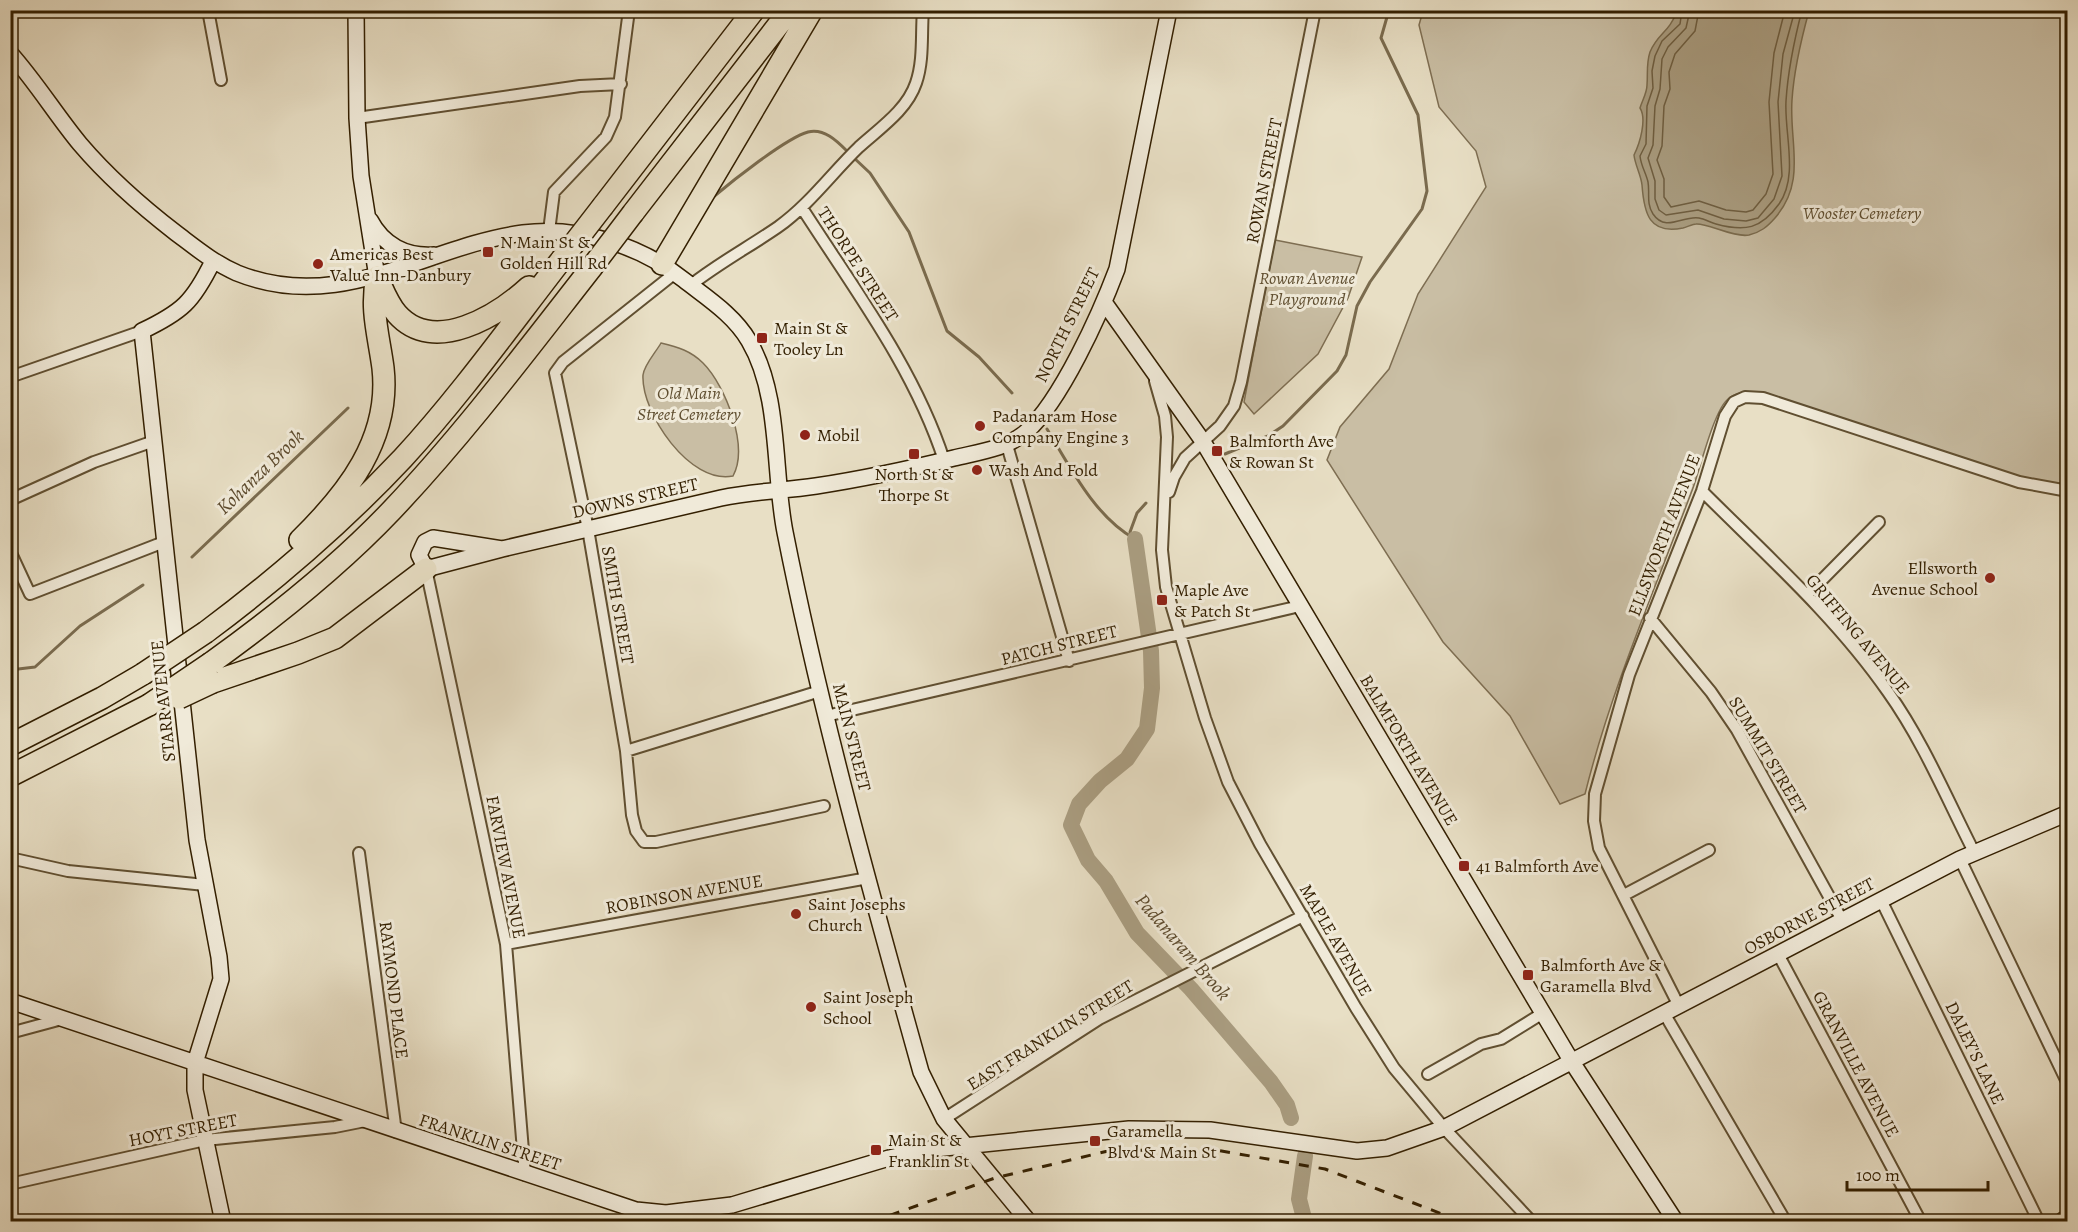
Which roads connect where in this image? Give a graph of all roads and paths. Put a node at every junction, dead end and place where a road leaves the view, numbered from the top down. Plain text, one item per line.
1 (208, 10) edge
2 (356, 10) edge
3 (629, 10) edge
4 (754, 10) edge
5 (790, 10) edge
6 (812, 10) edge
7 (923, 10) edge
8 (1169, 10) edge
9 (1315, 10) edge
10 (10, 53) edge
11 (221, 80) dead end
12 (621, 84) junction
13 (357, 118) junction
14 (801, 208) junction
15 (366, 212) junction
16 (549, 231) junction
17 (448, 254) junction
18 (561, 259) junction
19 (213, 261) junction
20 (669, 268) junction
21 (377, 277) junction
22 (691, 285) junction
23 (1104, 302) junction
24 (142, 331) junction
25 (1151, 369) junction
26 (10, 377) edge
27 (1202, 440) junction
28 (154, 441) junction
29 (1007, 445) junction
30 (944, 460) junction
31 (778, 490) junction
32 (1702, 491) junction
33 (2067, 491) edge
34 (10, 500) edge
35 (1163, 513) junction
36 (1879, 522) dead end
37 (588, 529) junction
38 (164, 542) junction
39 (502, 549) junction
40 (10, 551) edge
41 (426, 569) junction
42 (1807, 596) junction
43 (1300, 606) junction
44 (1650, 618) junction
45 (206, 632) junction
46 (1179, 634) junction
47 (1069, 661) junction
48 (212, 672) junction
49 (820, 691) junction
50 (826, 717) junction
51 (10, 745) edge
52 (626, 751) junction
53 (10, 776) edge
54 (824, 807) dead end
55 (2067, 813) edge
56 (1709, 850) dead end
57 (1974, 852) junction
58 (359, 853) dead end
59 (10, 858) edge
60 (1960, 860) junction
61 (868, 878) junction
62 (205, 885) junction
63 (1624, 895) junction
64 (1881, 900) junction
65 (1303, 916) junction
66 (1842, 920) junction
67 (506, 944) junction
68 (1778, 954) junction
69 (10, 1001) edge
70 (1679, 1006) junction
71 (1543, 1013) junction
72 (1665, 1013) junction
73 (62, 1018) junction
74 (10, 1033) edge
75 (1572, 1062) junction
76 (195, 1063) junction
77 (1428, 1074) dead end
78 (2067, 1084) edge
79 (944, 1119) junction
80 (365, 1121) junction
81 (1444, 1128) junction
82 (396, 1132) junction
83 (205, 1140) junction
84 (967, 1146) junction
85 (525, 1175) junction
86 (10, 1184) edge
87 (2067, 1220) edge
88 (223, 1221) edge
89 (1029, 1221) edge
90 (1533, 1221) edge
91 (1676, 1221) edge
92 (1786, 1221) edge
93 (1921, 1221) edge
94 (2039, 1221) edge
95 (2063, 1221) edge

1 - 11 street
2 - 13 main road
3 - 12 street
4 - 18 highway, bridge
5 - 48 highway, bridge
6 - 20 highway
7 - 14 street, THORPE STREET
8 - 23 main road, NORTH STREET
9 - 27 street, ROWAN STREET
10 - 19 main road
12 - 13 street
12 - 16 street
13 - 15 main road
14 - 22 street
14 - 30 street, THORPE STREET
15 - 17 main road
15 - 21 main road
16 - 17 main road, MAIN STREET
16 - 20 main road, MAIN STREET
17 - 21 main road
18 - 21 highway
18 - 45 highway
19 - 21 main road
19 - 24 main road
20 - 22 main road, MAIN STREET
20 - 37 street, SMITH STREET
21 - 45 highway
22 - 31 main road, MAIN STREET
23 - 25 main road, BALMFORTH AVENUE
23 - 29 main road, NORTH STREET
24 - 26 street
24 - 28 main road, STARR AVENUE
25 - 27 main road, BALMFORTH AVENUE
25 - 35 street, ROWAN STREET
27 - 35 street, ROWAN STREET
27 - 43 main road, BALMFORTH AVENUE
28 - 34 street
28 - 38 main road, STARR AVENUE
29 - 30 main road, NORTH STREET
29 - 47 street
30 - 31 main road, NORTH STREET
31 - 37 main road, DOWNS STREET
31 - 49 main road, MAIN STREET
32 - 33 street, ELLSWORTH AVENUE
32 - 42 street, GRIFFING AVENUE
32 - 44 street, ELLSWORTH AVENUE
35 - 46 street, ROWAN STREET
36 - 42 street
37 - 39 main road, DOWNS STREET
37 - 52 street, SMITH STREET
38 - 40 street
38 - 62 main road, STARR AVENUE
39 - 41 main road, DOWNS STREET
39 - 41 main road, DOWNS STREET
41 - 48 highway
41 - 67 street, FARVIEW AVENUE
42 - 57 street, GRIFFING AVENUE
43 - 46 street, PATCH STREET
43 - 71 main road, BALMFORTH AVENUE
44 - 63 street, ELLSWORTH AVENUE
44 - 66 street, SUMMIT STREET
45 - 51 highway, bridge
46 - 47 street, PATCH STREET
46 - 65 street, MAPLE AVENUE
47 - 50 street, PATCH STREET
48 - 53 highway, bridge
49 - 50 main road, MAIN STREET
49 - 52 street
50 - 61 main road, MAIN STREET
52 - 54 street, SMITH STREET
55 - 57 main road, OSBORNE STREET
56 - 63 street
57 - 60 main road, OSBORNE STREET
58 - 82 street, RAYMOND PLACE
59 - 62 street
60 - 64 main road, OSBORNE STREET
60 - 78 street
61 - 67 street, ROBINSON AVENUE
61 - 79 main road, MAIN STREET
62 - 76 main road, STARR AVENUE
63 - 70 street, ELLSWORTH AVENUE
64 - 66 main road, OSBORNE STREET
64 - 94 street, DALEY'S LANE
65 - 79 street, EAST FRANKLIN STREET
65 - 81 street, MAPLE AVENUE
66 - 68 main road, OSBORNE STREET
67 - 85 street, FARVIEW AVENUE
68 - 70 main road, OSBORNE STREET
68 - 93 street, GRANVILLE AVENUE
69 - 73 main road, FRANKLIN STREET
70 - 72 main road, OSBORNE STREET
71 - 75 main road, BALMFORTH AVENUE
71 - 77 street
72 - 75 main road, OSBORNE STREET
72 - 92 street
73 - 74 street
73 - 76 main road, FRANKLIN STREET
75 - 81 main road, OSBORNE STREET
75 - 91 main road, BALMFORTH AVENUE
76 - 80 main road, FRANKLIN STREET
76 - 83 main road, STARR AVENUE
79 - 84 main road, MAIN STREET
80 - 82 main road, FRANKLIN STREET
80 - 83 street, HOYT STREET
81 - 84 main road, FRANKLIN STREET
81 - 90 street, MAPLE AVENUE
82 - 85 main road, FRANKLIN STREET
83 - 86 street, HOYT STREET
83 - 88 main road, STARR AVENUE
84 - 85 main road, FRANKLIN STREET
84 - 89 main road, MAIN STREET
87 - 95 main road

